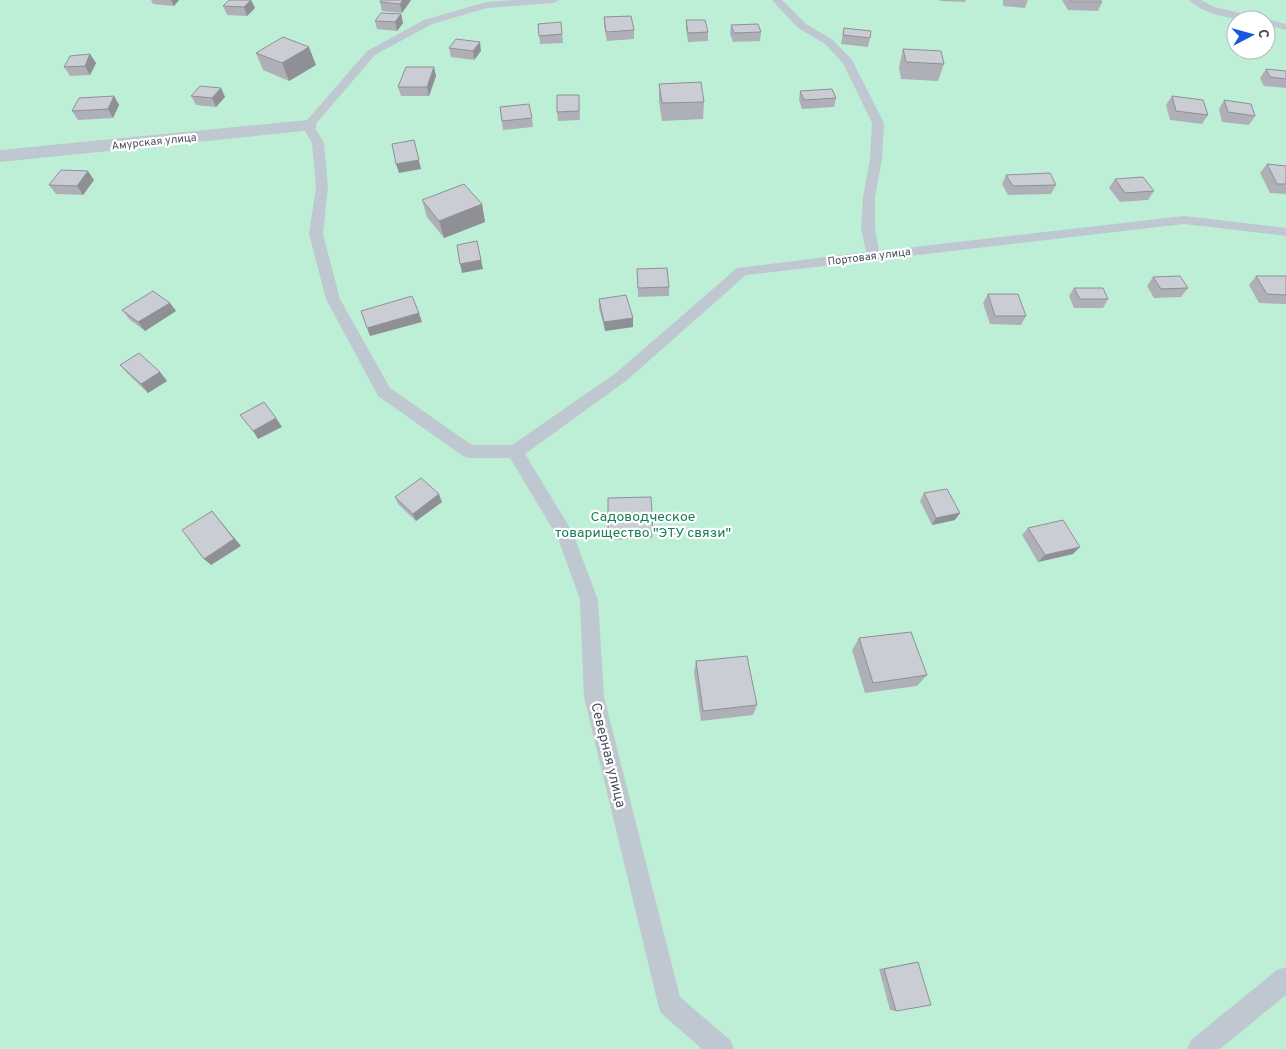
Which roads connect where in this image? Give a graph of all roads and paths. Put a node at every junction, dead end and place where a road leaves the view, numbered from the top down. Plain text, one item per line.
1 (462, 0) edge
2 (554, 0) edge
3 (777, 0) edge
4 (1194, 0) edge
5 (469, 10) junction
6 (1226, 13) edge
7 (308, 126) junction
8 (0, 156) edge
9 (1286, 232) edge
10 (873, 256) junction
11 (515, 452) junction
12 (1286, 979) edge
13 (721, 1049) edge
14 (1200, 1049) edge

1 - 5 lane
2 - 5 lane
3 - 10 lane
4 - 6 lane
5 - 7 lane
7 - 8 street, Амурская улица
7 - 11 lane
9 - 10 lane, Портовая улица
10 - 11 lane, Портовая улица
11 - 13 lane, Северная улица
12 - 14 lane

